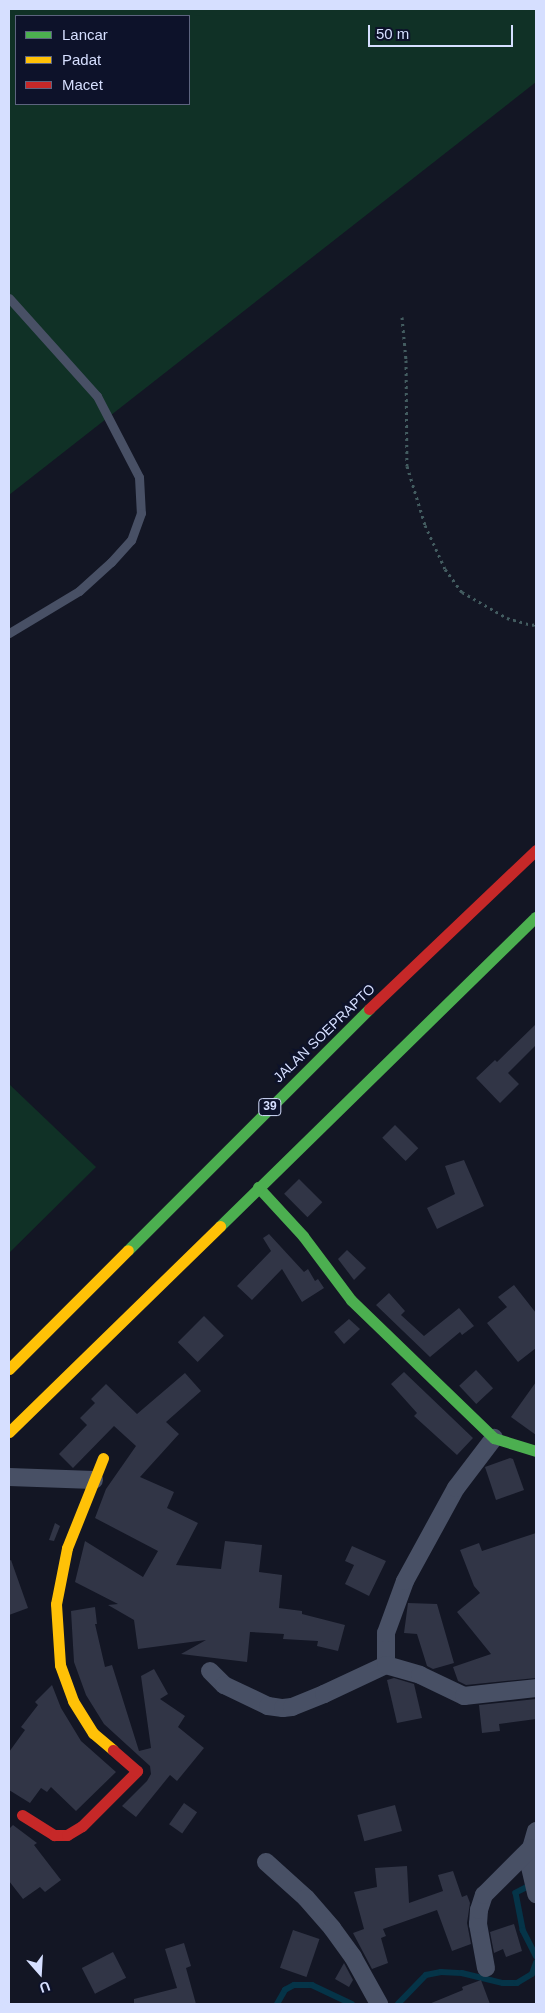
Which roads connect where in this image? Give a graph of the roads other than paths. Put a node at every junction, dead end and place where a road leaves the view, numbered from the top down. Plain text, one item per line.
1 (9, 298) edge
2 (9, 633) edge
3 (536, 850) edge
4 (536, 917) edge
5 (258, 1187) junction
6 (9, 1368) edge
7 (9, 1432) edge
8 (494, 1438) junction
9 (536, 1451) edge
10 (103, 1458) dead end
11 (9, 1477) edge
12 (94, 1480) junction
13 (386, 1665) junction
14 (210, 1672) dead end
15 (536, 1688) edge
16 (22, 1815) dead end
17 (536, 1831) edge
18 (531, 1848) junction
19 (266, 1862) dead end
20 (536, 1892) edge
21 (486, 1968) dead end
22 (377, 1999) edge

1 - 2 lane
3 - 6 main road, JALAN SOEPRAPTO / 39
4 - 5 main road
5 - 7 main road
5 - 8 main road
8 - 9 main road
8 - 13 street
10 - 12 main road
11 - 12 street
12 - 16 main road
13 - 14 street
13 - 15 street
17 - 18 street
18 - 20 street
18 - 21 street
19 - 22 street

